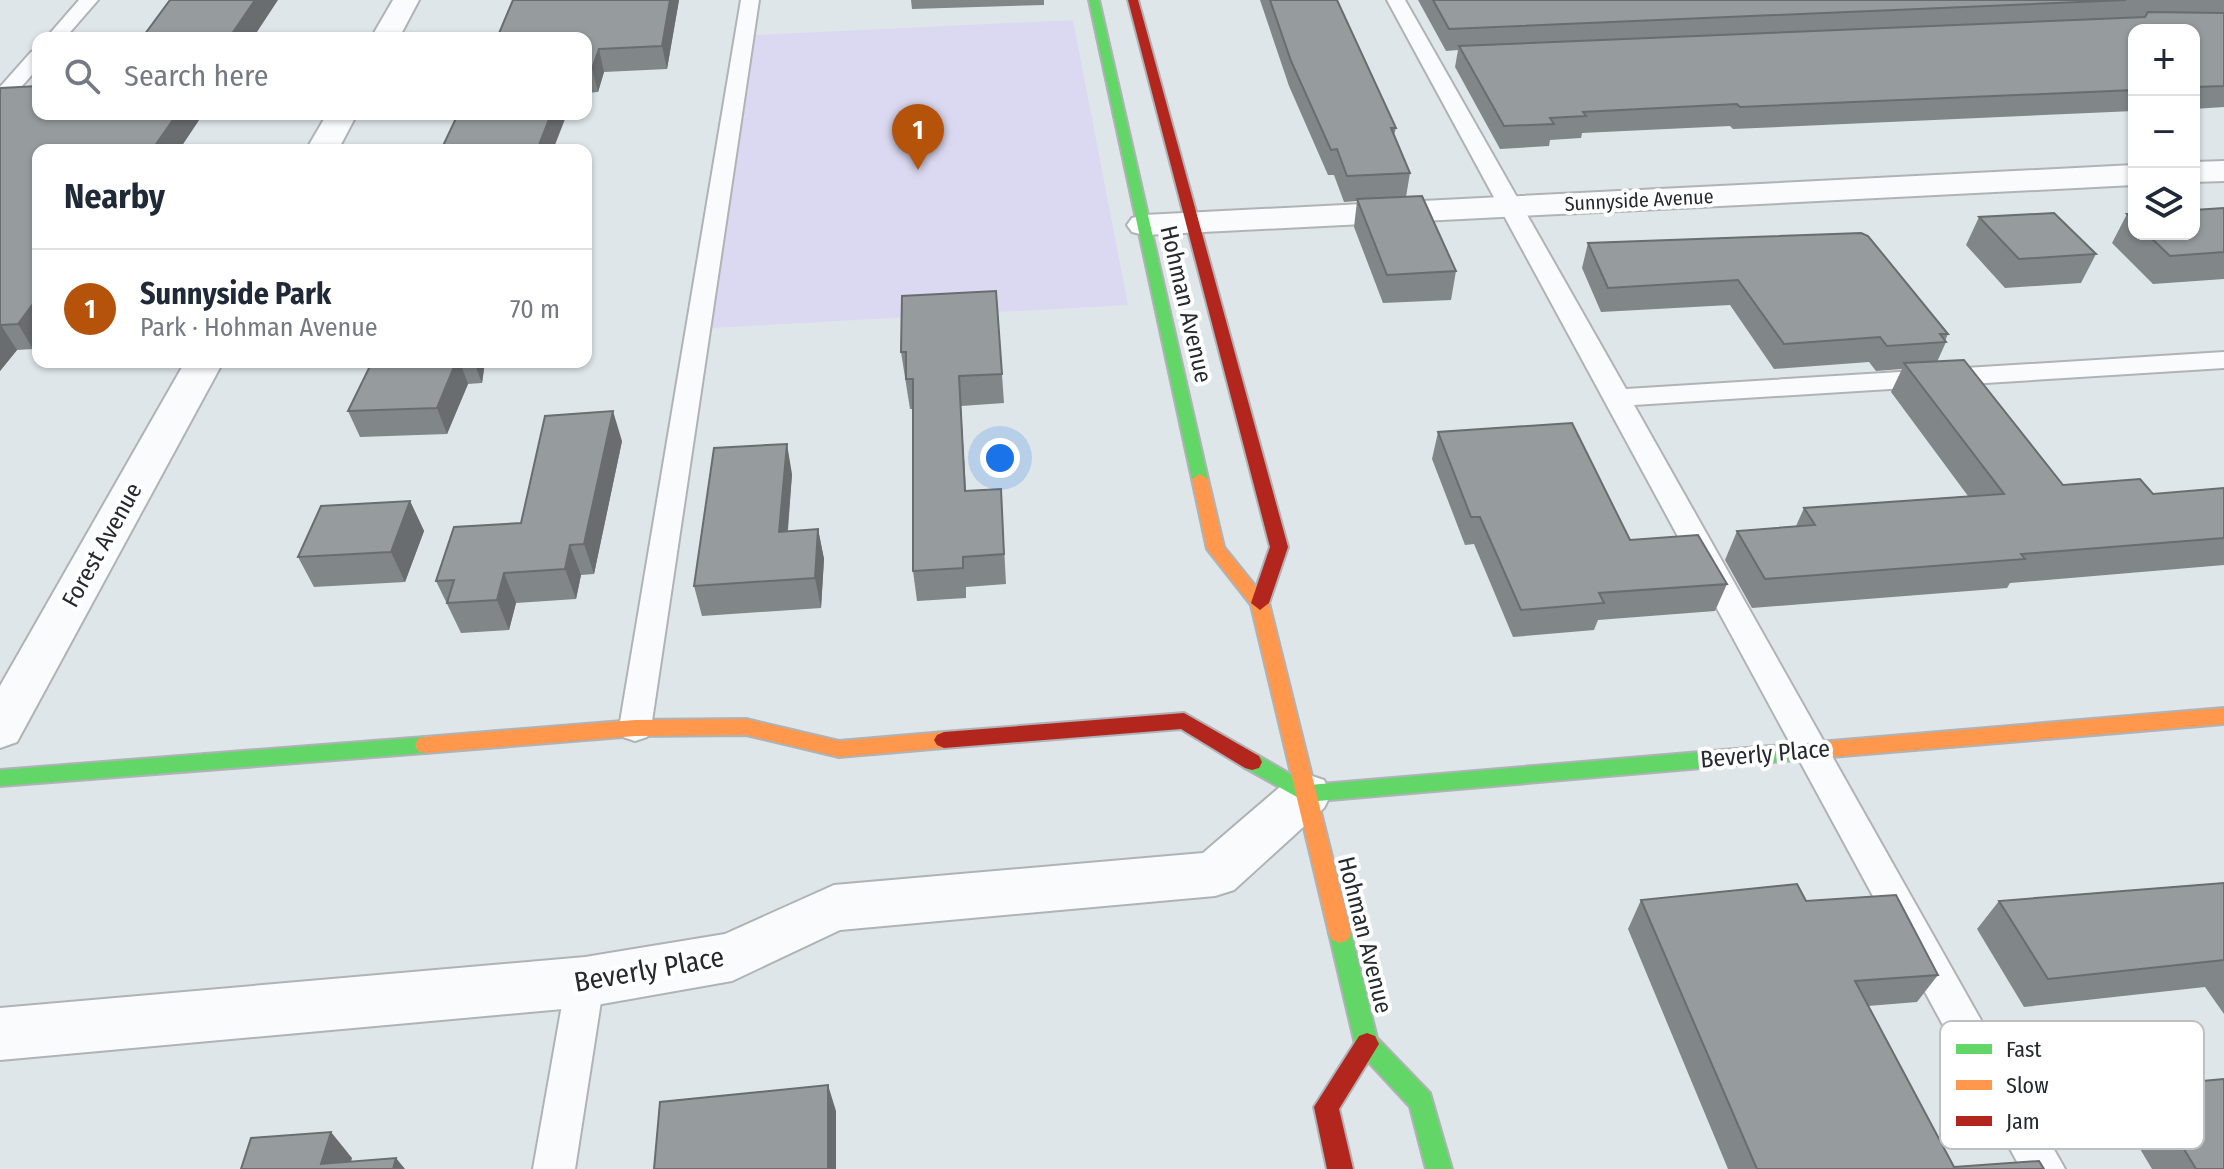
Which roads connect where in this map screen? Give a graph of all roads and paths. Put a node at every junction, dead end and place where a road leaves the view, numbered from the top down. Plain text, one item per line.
1 (89, 0) edge
2 (406, 0) edge
3 (750, 0) edge
4 (1094, 0) edge
5 (1133, 0) edge
6 (1396, 0) edge
7 (60, 32) edge
8 (388, 32) edge
9 (32, 63) edge
10 (0, 99) edge
11 (339, 120) edge
12 (325, 144) edge
13 (2224, 171) edge
14 (2200, 172) edge
15 (2128, 175) edge
16 (1511, 206) junction
17 (1193, 222) junction
18 (1144, 225) junction
19 (2224, 360) edge
20 (201, 368) edge
21 (1616, 398) junction
22 (1260, 603) junction
23 (2224, 716) edge
24 (635, 728) junction
25 (0, 729) edge
26 (1811, 750) junction
27 (0, 778) edge
28 (1306, 794) junction
29 (585, 982) junction
30 (1962, 1021) edge
31 (0, 1034) edge
32 (1367, 1044) junction
33 (2033, 1149) edge
34 (554, 1169) edge
35 (1340, 1169) edge
36 (1439, 1169) edge
37 (2044, 1169) edge

1 - 7 lane
2 - 8 street
3 - 24 lane
4 - 18 main road, Hohman Avenue
5 - 17 main road, Hohman Avenue
6 - 16 lane
9 - 10 lane
11 - 12 street
13 - 14 street
15 - 16 street, Sunnyside Avenue
16 - 17 street, Sunnyside Avenue
16 - 21 lane
17 - 18 street, Sunnyside Avenue
17 - 22 main road, Hohman Avenue
18 - 22 main road, Hohman Avenue
19 - 21 lane
20 - 25 street, Forest Avenue
21 - 26 lane
22 - 28 main road, Hohman Avenue
23 - 26 main road, Beverly Place
24 - 27 main road
24 - 28 main road
26 - 28 main road, Beverly Place
26 - 30 lane
28 - 29 street, Beverly Place
28 - 32 main road, Hohman Avenue
29 - 31 street, Beverly Place
29 - 34 lane
32 - 35 main road, Hohman Avenue
32 - 36 main road, Hohman Avenue
33 - 37 lane

